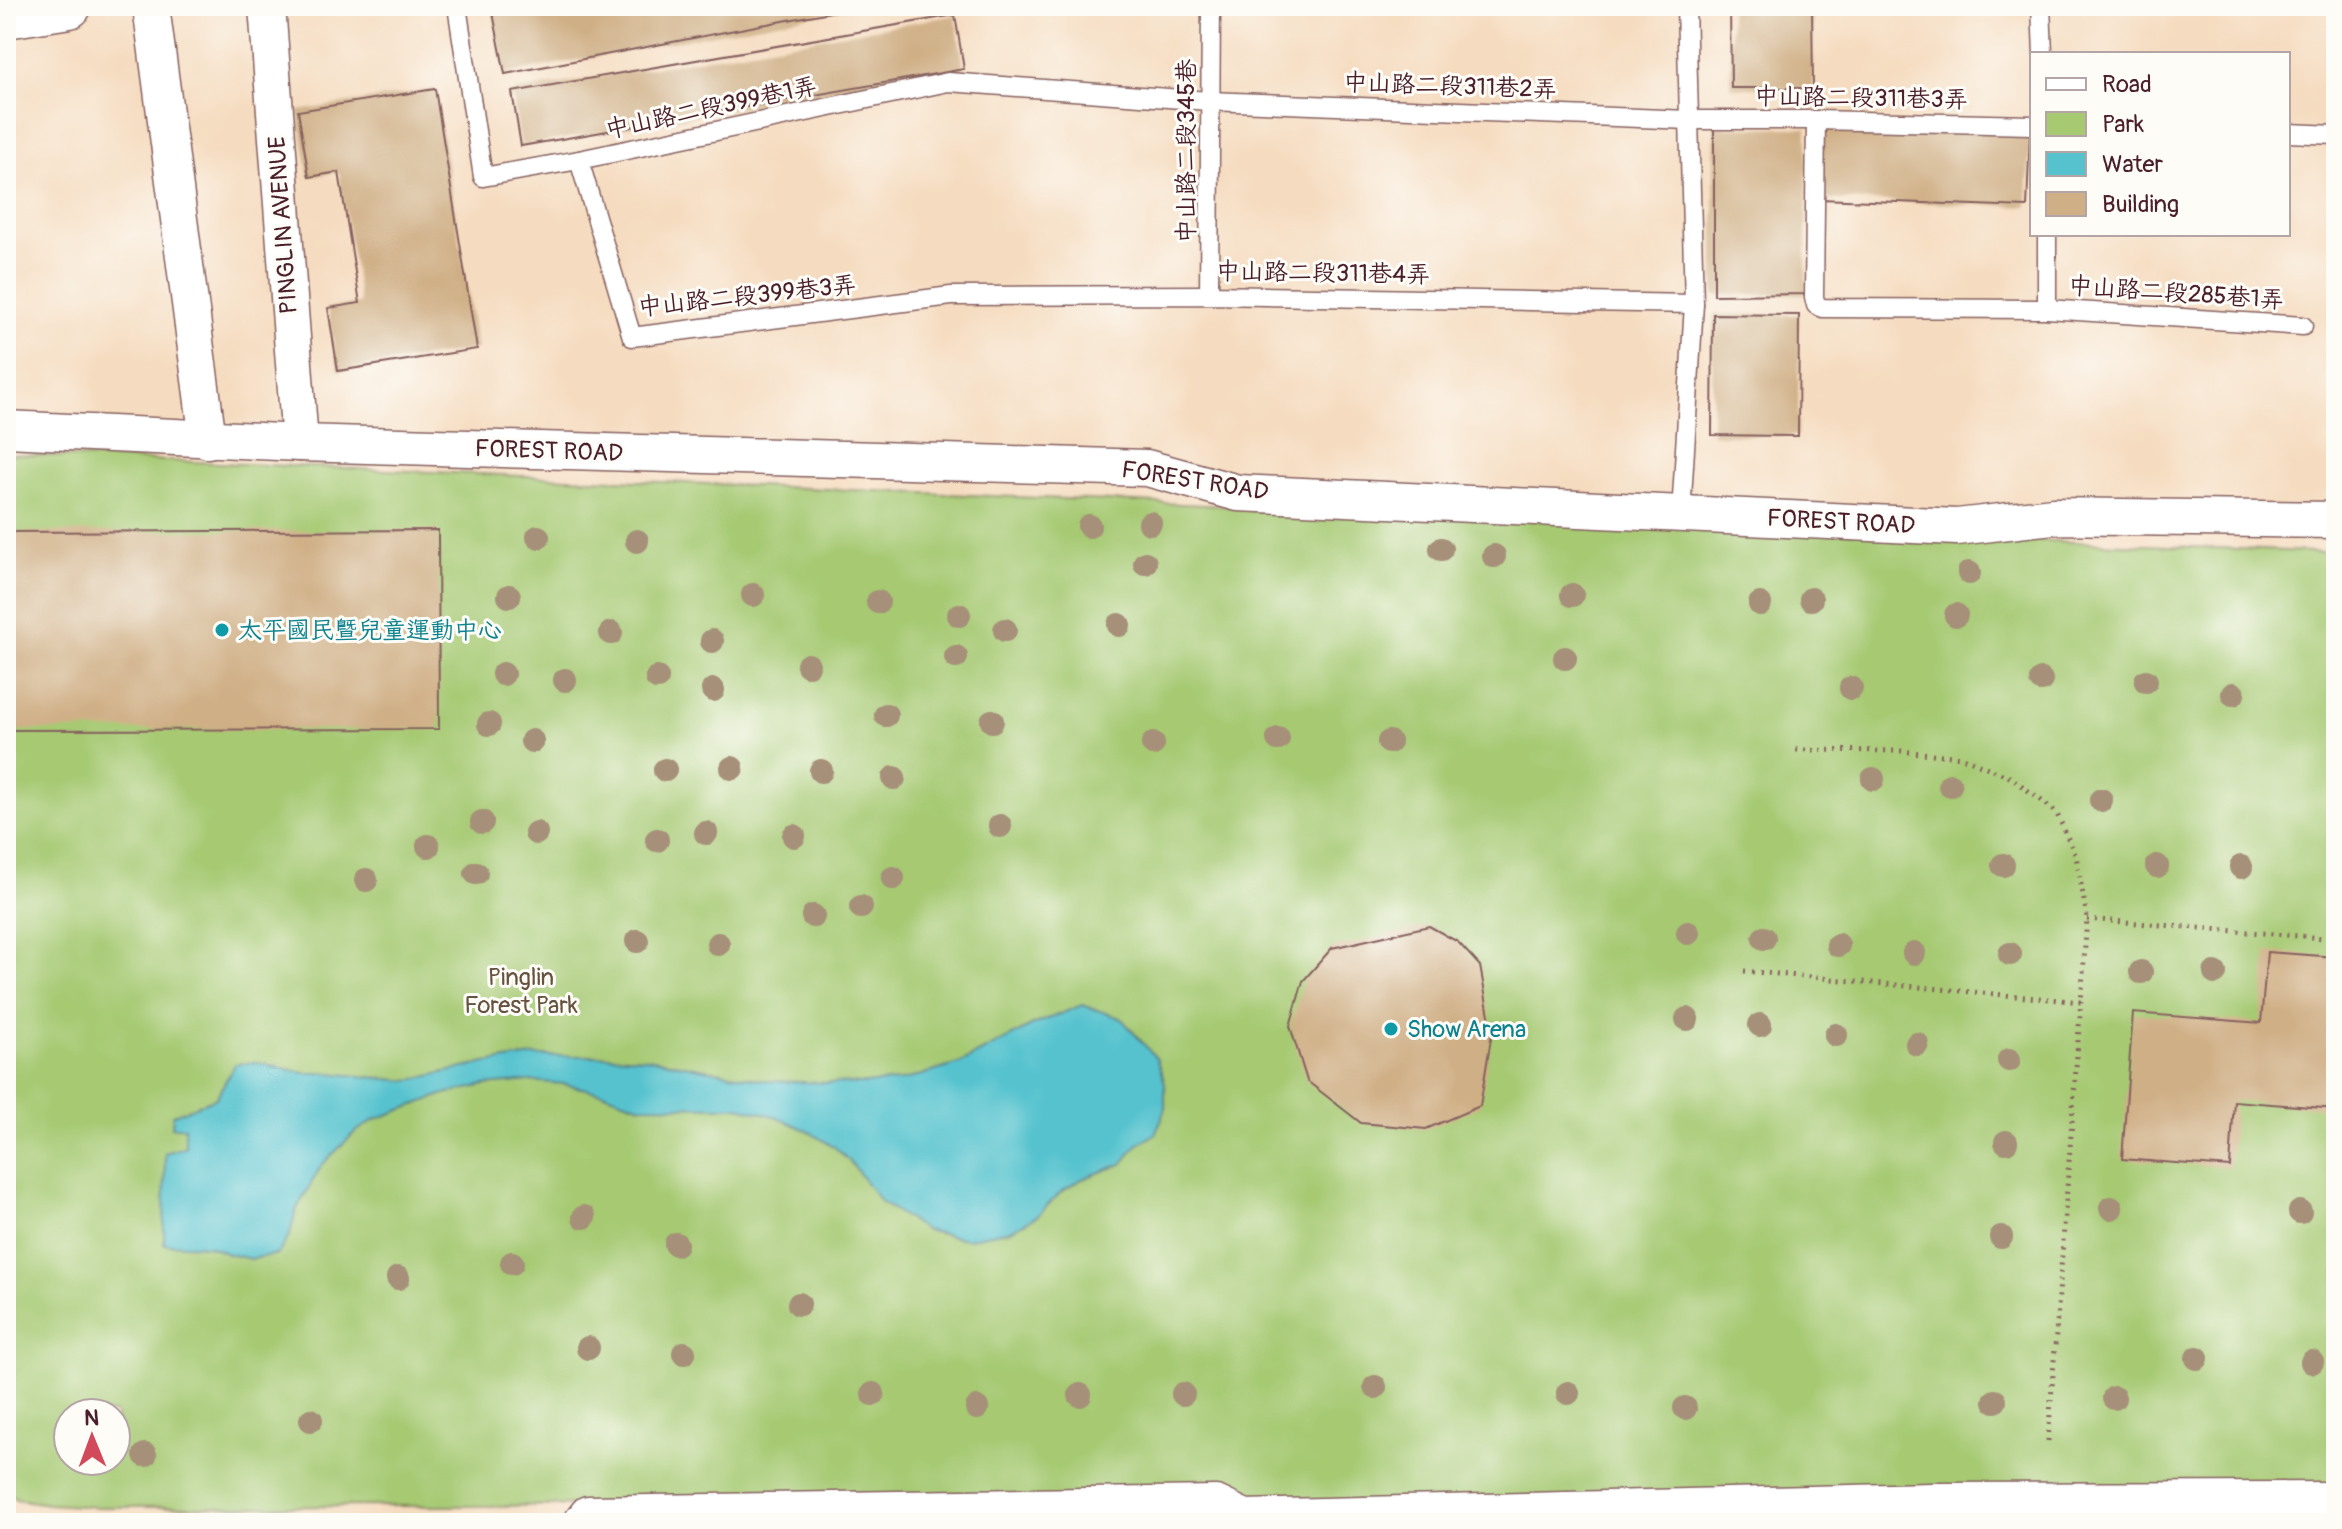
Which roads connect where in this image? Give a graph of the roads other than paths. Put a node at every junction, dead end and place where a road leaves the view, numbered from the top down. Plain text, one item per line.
1 (69, 6) edge
2 (151, 6) edge
3 (267, 6) edge
4 (457, 6) edge
5 (1211, 6) edge
6 (1686, 6) edge
7 (2041, 6) edge
8 (6, 16) edge
9 (2043, 52) edge
10 (1209, 101) junction
11 (1689, 120) junction
12 (1816, 120) junction
13 (2030, 125) edge
14 (2290, 133) edge
15 (2336, 135) edge
16 (579, 160) junction
17 (2047, 236) edge
18 (1209, 295) junction
19 (951, 296) joint
20 (1694, 304) junction
21 (2047, 309) junction
22 (2303, 326) dead end
23 (6, 429) edge
24 (208, 440) junction
25 (300, 443) junction
26 (1681, 514) junction
27 (2336, 520) edge
28 (2336, 1500) edge
29 (581, 1523) edge

1 - 8 street
2 - 24 street
3 - 25 street, PINGLIN AVENUE
4 - 16 lane, 中山路二段399巷1弄
5 - 10 lane, 中山路二段345巷
6 - 11 lane
7 - 9 lane
10 - 11 lane, 中山路二段311巷2弄
10 - 16 lane, 中山路二段399巷1弄
10 - 18 lane, 中山路二段345巷
11 - 12 lane, 中山路二段311巷3弄
11 - 20 lane
12 - 13 lane, 中山路二段311巷3弄
12 - 21 lane, 中山路二段285巷1弄
14 - 15 lane
16 - 19 lane, 中山路二段399巷3弄
17 - 21 lane
18 - 19 lane, 中山路二段311巷4弄
18 - 20 lane, 中山路二段311巷4弄
20 - 26 lane
21 - 22 lane, 中山路二段285巷1弄
23 - 24 street, FOREST ROAD
24 - 25 street, FOREST ROAD
25 - 26 street, FOREST ROAD
26 - 27 street, FOREST ROAD
28 - 29 street

